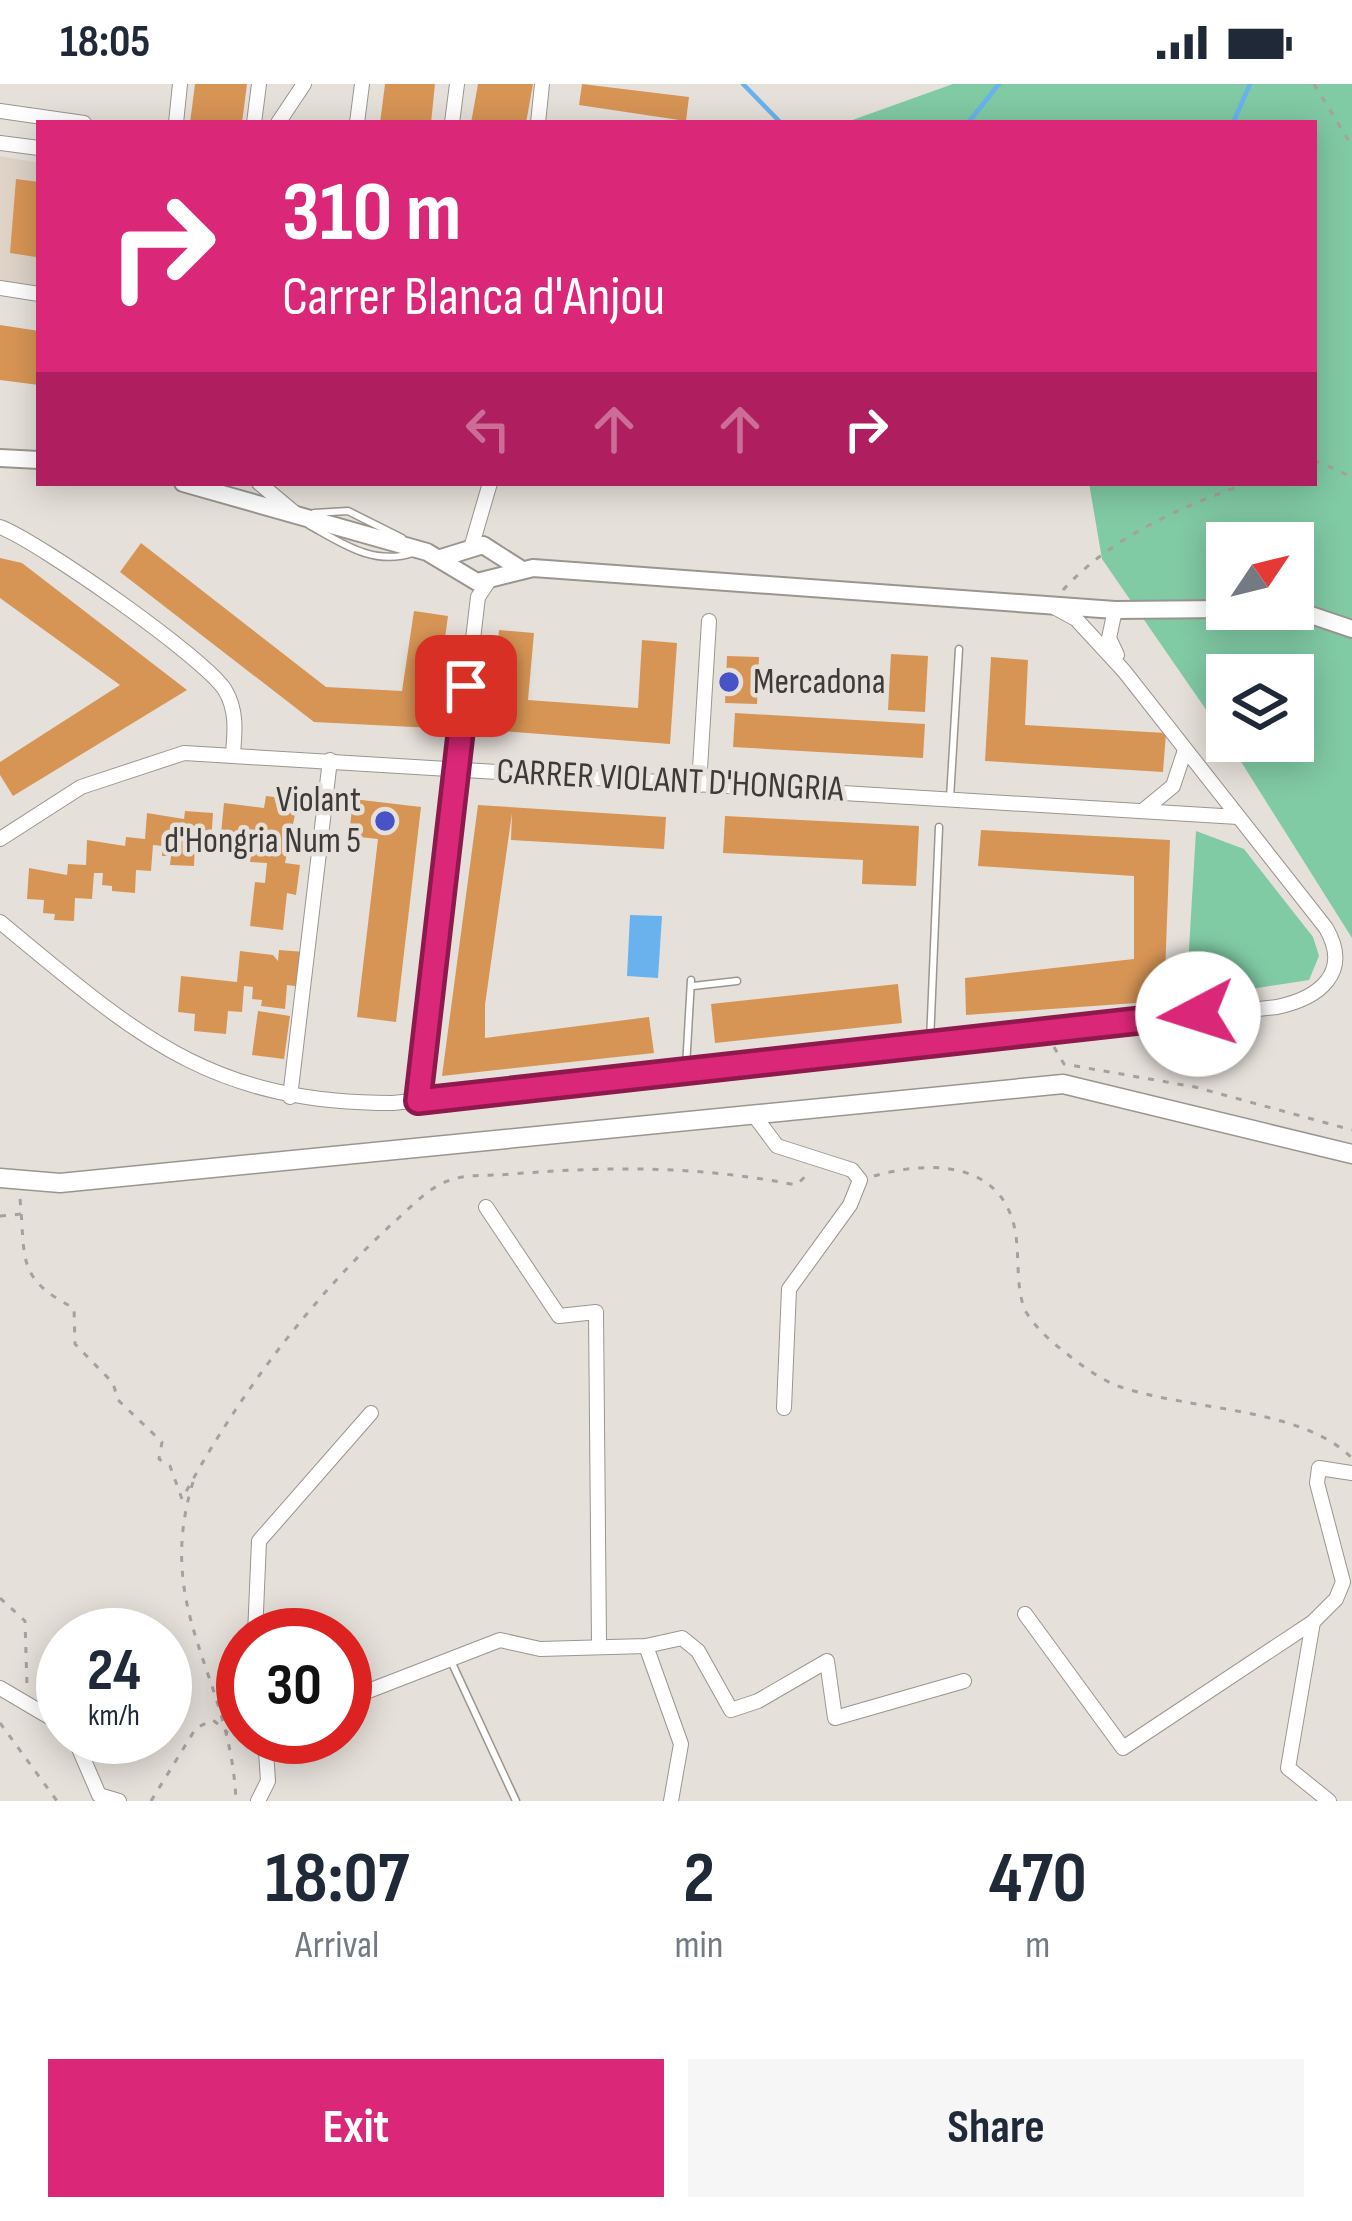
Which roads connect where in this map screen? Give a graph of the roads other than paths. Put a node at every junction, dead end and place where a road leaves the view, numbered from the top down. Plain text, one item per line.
1 (180, 84) edge
2 (259, 84) edge
3 (304, 84) edge
4 (362, 84) edge
5 (457, 84) edge
6 (542, 84) edge
7 (0, 111) edge
8 (63, 120) edge
9 (176, 120) edge
10 (254, 120) edge
11 (280, 120) edge
12 (357, 120) edge
13 (452, 120) edge
14 (538, 120) edge
15 (0, 142) edge
16 (36, 148) edge
17 (0, 288) edge
18 (36, 294) edge
19 (0, 458) edge
20 (36, 460) edge
21 (217, 486) edge
22 (262, 486) edge
23 (489, 486) edge
24 (288, 511) junction
25 (0, 527) edge
26 (481, 550) junction
27 (441, 558) junction
28 (518, 568) junction
29 (469, 577) junction
30 (492, 578) junction
31 (478, 597) junction
32 (1050, 605) junction
33 (1206, 609) edge
34 (1115, 610) junction
35 (1314, 615) edge
36 (709, 621) dead end
37 (1352, 629) edge
38 (959, 649) dead end
39 (1124, 670) junction
40 (1185, 750) junction
41 (233, 753) junction
42 (330, 760) junction
43 (455, 768) junction
44 (699, 784) junction
45 (950, 798) junction
46 (1145, 809) junction
47 (1238, 817) junction
48 (939, 827) dead end
49 (0, 839) edge
50 (0, 922) edge
51 (737, 981) dead end
52 (930, 1042) junction
53 (686, 1071) junction
54 (290, 1097) junction
55 (418, 1101) junction
56 (753, 1114) junction
57 (1352, 1154) edge
58 (9, 1179) edge
59 (486, 1207) dead end
60 (784, 1408) dead end
61 (371, 1413) dead end
62 (1352, 1473) edge
63 (256, 1608) edge
64 (1025, 1614) dead end
65 (1313, 1622) junction
66 (599, 1643) junction
67 (646, 1646) junction
68 (450, 1658) junction
69 (964, 1681) dead end
70 (0, 1688) edge
71 (372, 1689) edge
72 (36, 1707) edge
73 (86, 1764) edge
74 (267, 1764) edge
75 (119, 1801) edge
76 (258, 1801) edge
77 (516, 1801) edge
78 (671, 1801) edge
79 (1329, 1801) edge

1 - 9 street
2 - 10 street
3 - 11 street
4 - 12 street
5 - 13 street
6 - 14 street
7 - 8 street
15 - 16 street
17 - 18 street
19 - 20 street
21 - 24 street
22 - 24 street
23 - 26 street
24 - 27 street
25 - 41 street
26 - 27 street
26 - 28 street
26 - 29 street
26 - 30 street
27 - 29 street
28 - 30 street
28 - 32 street
29 - 30 street
29 - 31 street
30 - 31 street
31 - 43 street
32 - 34 street
32 - 39 street
33 - 34 street
34 - 39 street
35 - 37 street
36 - 44 street
38 - 45 lane
39 - 40 street
40 - 46 street
40 - 47 street
41 - 42 street, CARRER VIOLANT D'HONGRIA
41 - 49 street, CARRER VIOLANT D'HONGRIA
42 - 43 street, CARRER VIOLANT D'HONGRIA
42 - 54 street
43 - 44 street, CARRER VIOLANT D'HONGRIA
43 - 55 street
44 - 45 street, CARRER VIOLANT D'HONGRIA
45 - 46 street, CARRER VIOLANT D'HONGRIA
46 - 47 street, CARRER VIOLANT D'HONGRIA
47 - 52 street
48 - 52 lane
50 - 54 street
51 - 53 lane
52 - 53 street
53 - 55 street
54 - 55 street
56 - 57 main road
56 - 58 main road
56 - 60 street
59 - 66 street
61 - 63 street
62 - 65 street
64 - 65 street
65 - 79 street
66 - 67 street
66 - 68 street
67 - 69 street
67 - 78 street
68 - 71 street
68 - 77 lane
70 - 72 street
73 - 75 street
74 - 76 street

